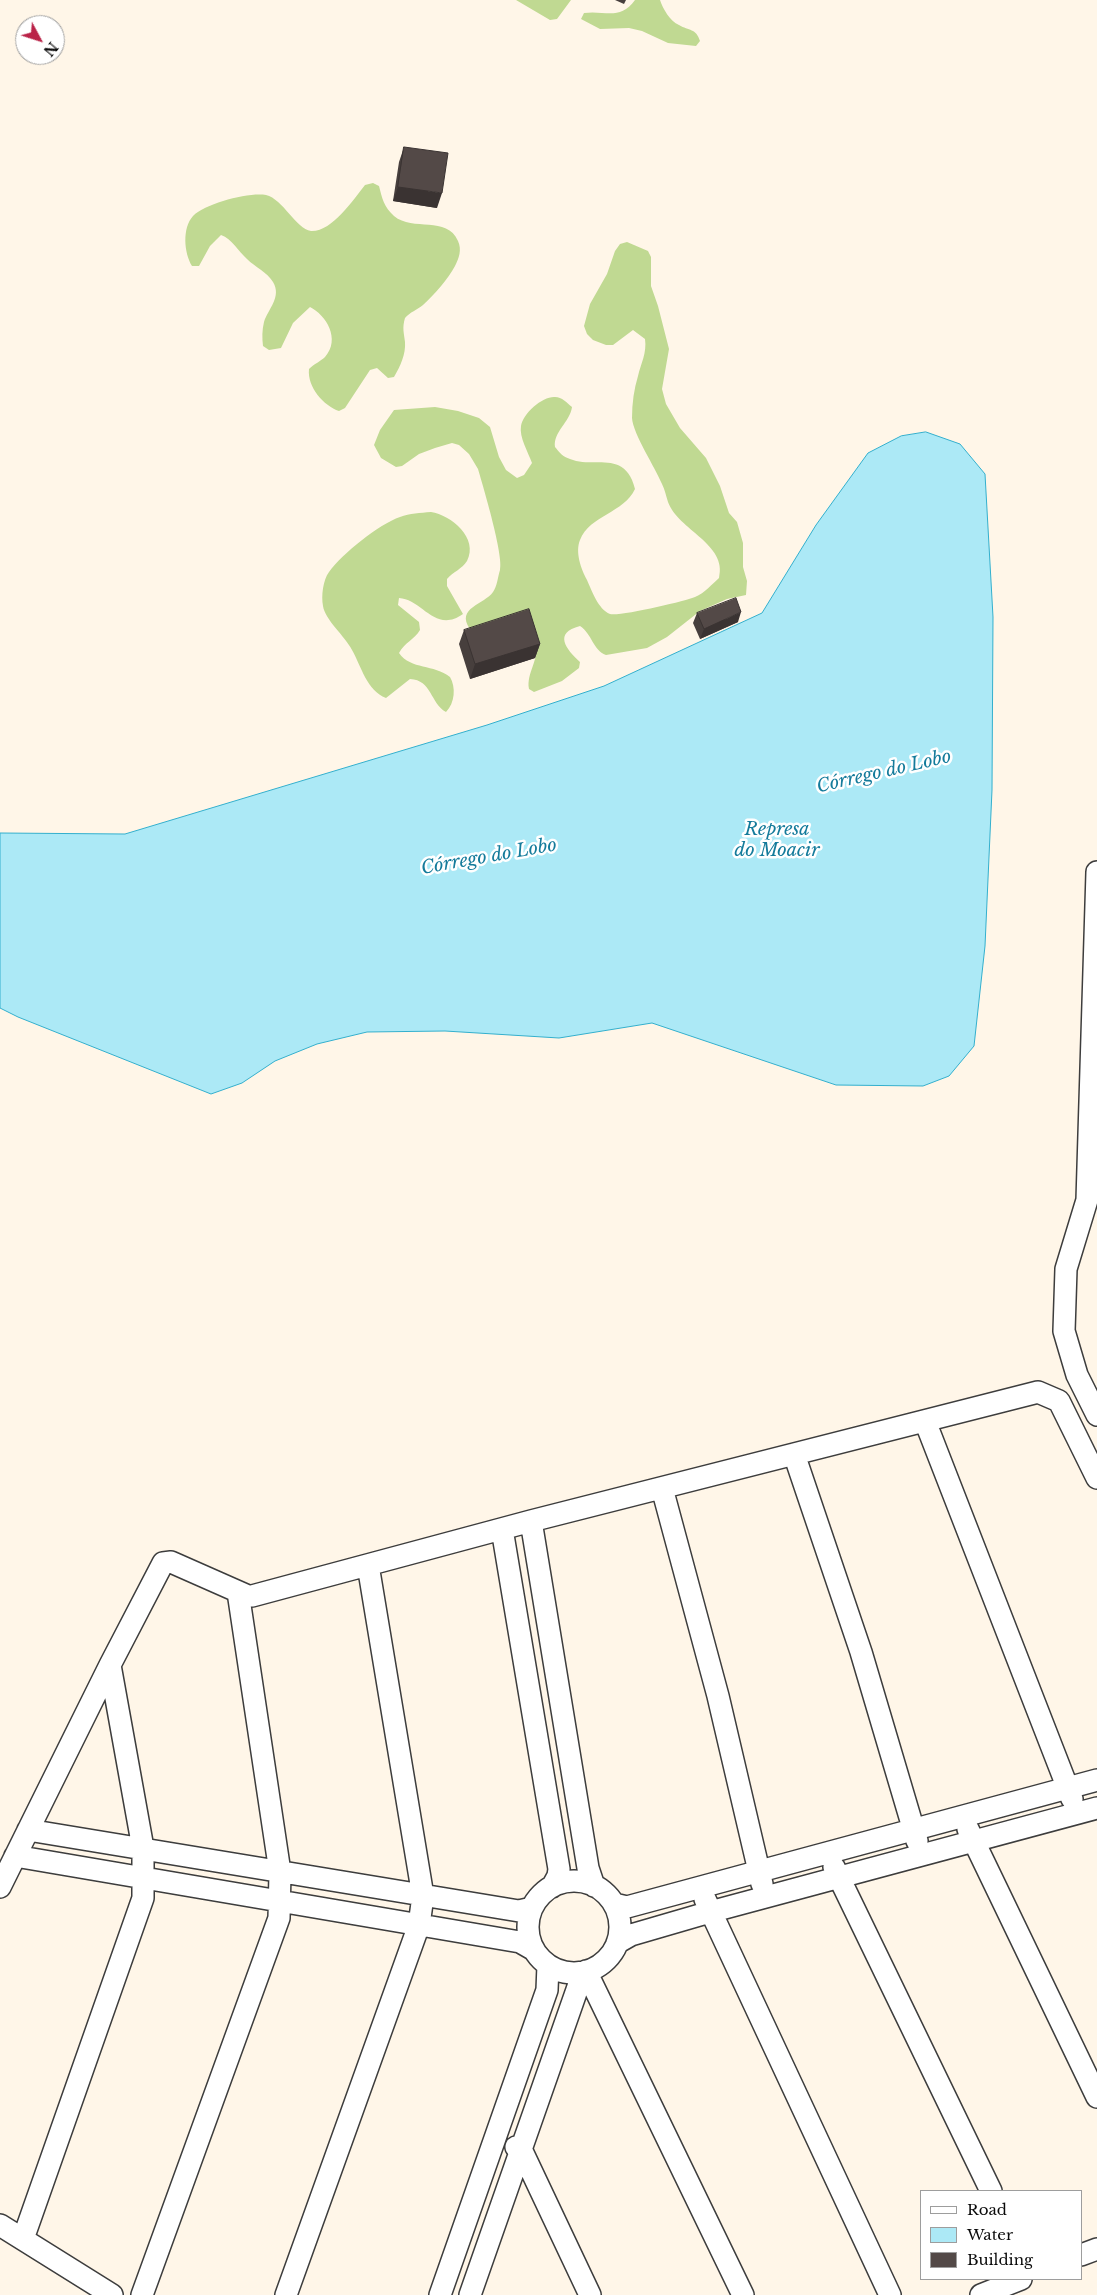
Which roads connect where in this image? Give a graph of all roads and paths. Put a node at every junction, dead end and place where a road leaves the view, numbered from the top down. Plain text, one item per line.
1 (1097, 872) edge
2 (1097, 1415) edge
3 (925, 1420) junction
4 (794, 1454) junction
5 (1097, 1478) edge
6 (662, 1488) junction
7 (531, 1521) junction
8 (502, 1529) junction
9 (368, 1565) junction
10 (238, 1592) junction
11 (110, 1665) junction
12 (1097, 1781) edge
13 (1068, 1787) junction
14 (1087, 1811) edge
15 (962, 1816) junction
16 (914, 1829) junction
17 (28, 1830) junction
18 (975, 1842) junction
19 (143, 1848) junction
20 (827, 1853) junction
21 (15, 1856) junction
22 (922, 1856) junction
23 (280, 1872) junction
24 (758, 1872) junction
25 (143, 1878) junction
26 (840, 1879) junction
27 (594, 1886) junction
28 (0, 1887) edge
29 (552, 1887) junction
30 (701, 1888) junction
31 (423, 1896) junction
32 (766, 1898) junction
33 (279, 1902) junction
34 (614, 1904) junction
35 (532, 1908) junction
36 (710, 1912) junction
37 (419, 1925) junction
38 (617, 1943) junction
39 (541, 1957) junction
40 (586, 1971) junction
41 (1097, 2097) edge
42 (495, 2138) junction
43 (521, 2149) junction
44 (991, 2190) edge
45 (0, 2225) edge
46 (23, 2239) junction
47 (1097, 2249) edge
48 (1082, 2256) edge
49 (1018, 2280) edge
50 (112, 2295) edge
51 (142, 2295) edge
52 (286, 2295) edge
53 (440, 2295) edge
54 (470, 2295) edge
55 (590, 2295) edge
56 (742, 2295) edge
57 (890, 2295) edge
58 (981, 2295) edge

1 - 2 street
3 - 4 street
3 - 5 street
3 - 13 street
4 - 6 street
4 - 16 street
6 - 7 street
6 - 24 street
7 - 8 street
7 - 27 street
8 - 9 street
8 - 29 street
9 - 10 street
9 - 31 street
10 - 11 street
10 - 23 street
11 - 17 street
11 - 19 street
12 - 13 street
13 - 14 street
13 - 15 street
14 - 18 street
15 - 16 street
15 - 18 street
16 - 20 street
16 - 22 street
17 - 19 street
17 - 21 street
18 - 22 street
18 - 41 street
19 - 23 street
19 - 25 street
20 - 24 street
20 - 26 street
21 - 25 street
21 - 28 street
22 - 26 street
23 - 31 street
23 - 33 street
24 - 30 street
24 - 32 street
25 - 33 street
25 - 46 street
26 - 32 street
26 - 44 street
27 - 29 street
27 - 34 street
29 - 35 street
30 - 34 street
30 - 36 street
31 - 35 street
31 - 37 street
32 - 36 street
33 - 37 street
33 - 51 street
34 - 38 street
35 - 39 street
36 - 38 street
36 - 57 street
37 - 39 street
37 - 52 street
38 - 40 street
39 - 40 street
39 - 42 street
40 - 43 street
40 - 56 street
42 - 43 street
42 - 53 street
43 - 54 street
43 - 55 street
45 - 46 street
46 - 50 street
47 - 48 street
49 - 58 street

